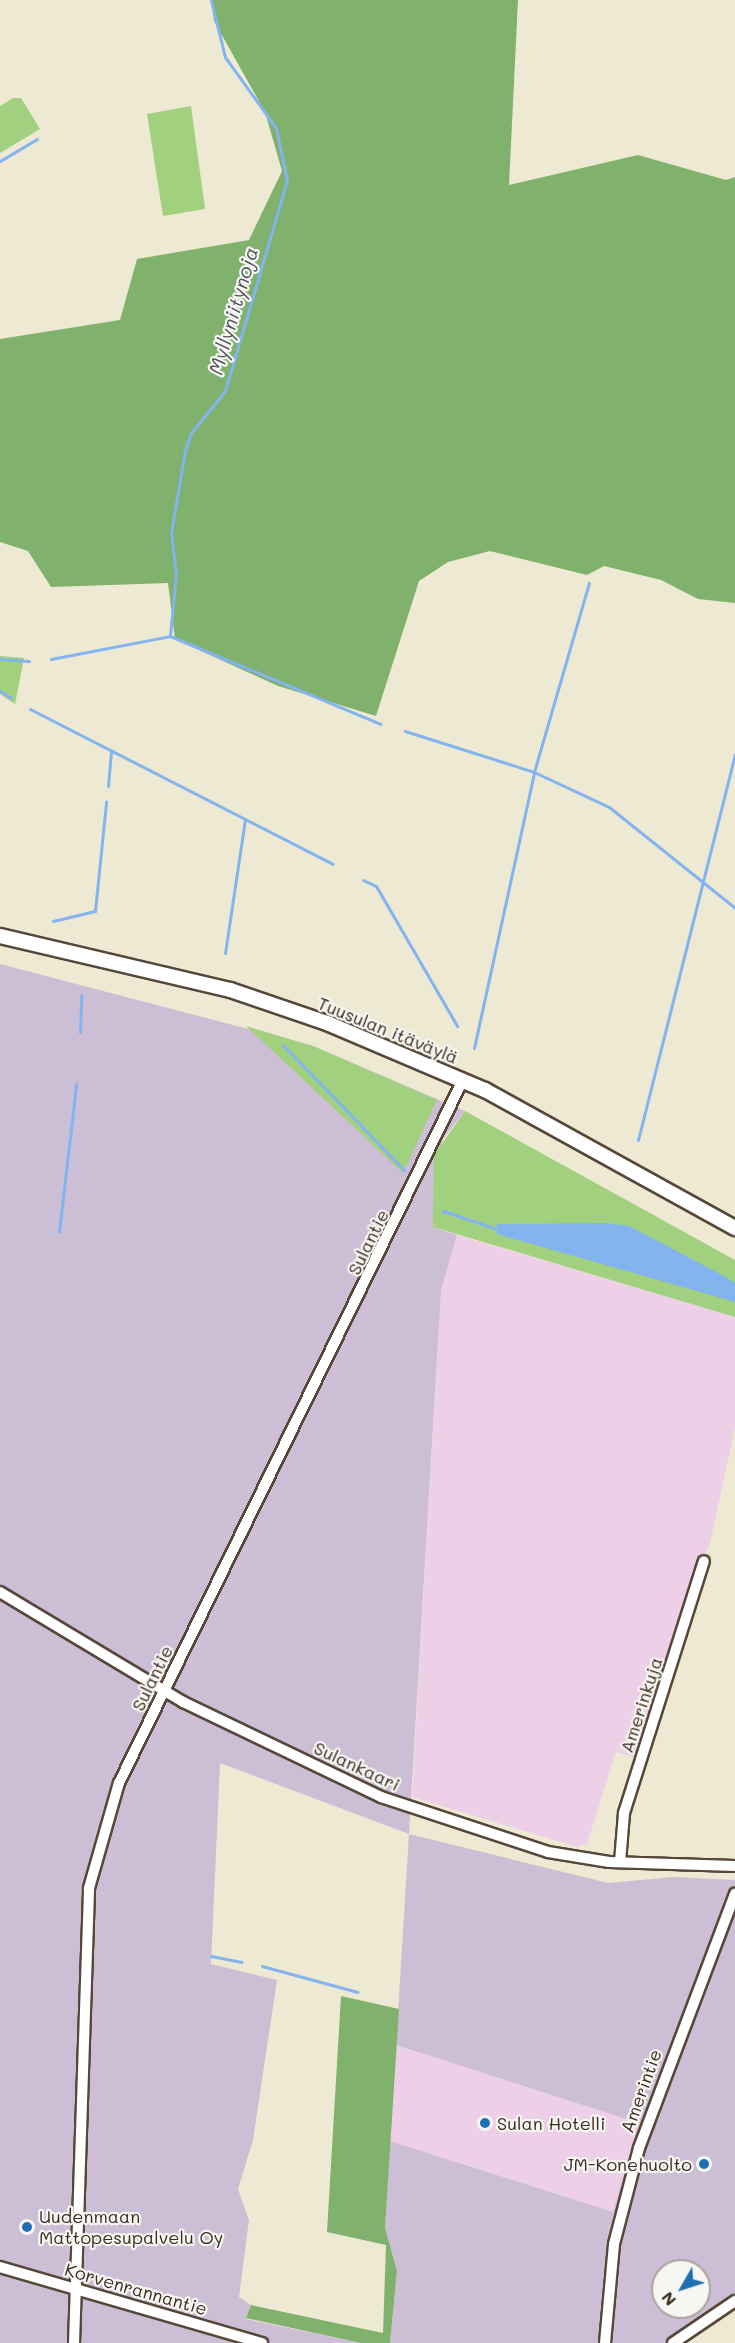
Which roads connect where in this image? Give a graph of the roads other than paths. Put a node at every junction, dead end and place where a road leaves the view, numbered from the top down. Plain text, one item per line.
1 (0, 936) edge
2 (463, 1080) junction
3 (735, 1228) edge
4 (705, 1561) dead end
5 (0, 1592) edge
6 (165, 1689) junction
7 (620, 1862) junction
8 (735, 1866) edge
9 (735, 1894) edge
10 (0, 2267) edge
11 (75, 2289) junction
12 (735, 2301) edge
13 (74, 2343) edge
14 (262, 2343) edge
15 (605, 2343) edge
16 (673, 2343) edge

1 - 2 main road, Tuusulan itäväylä
2 - 3 main road, Tuusulan itäväylä
2 - 6 street, Sulantie
4 - 7 street, Amerinkuja
5 - 6 street, Sulankaari
6 - 7 street, Sulankaari
6 - 11 street, Sulantie
7 - 8 street, Sulankaari
9 - 15 street, Amerintie
10 - 11 street, Korvenrannantie
11 - 13 street, Sulantie
11 - 14 street, Korvenrannantie
12 - 16 street

